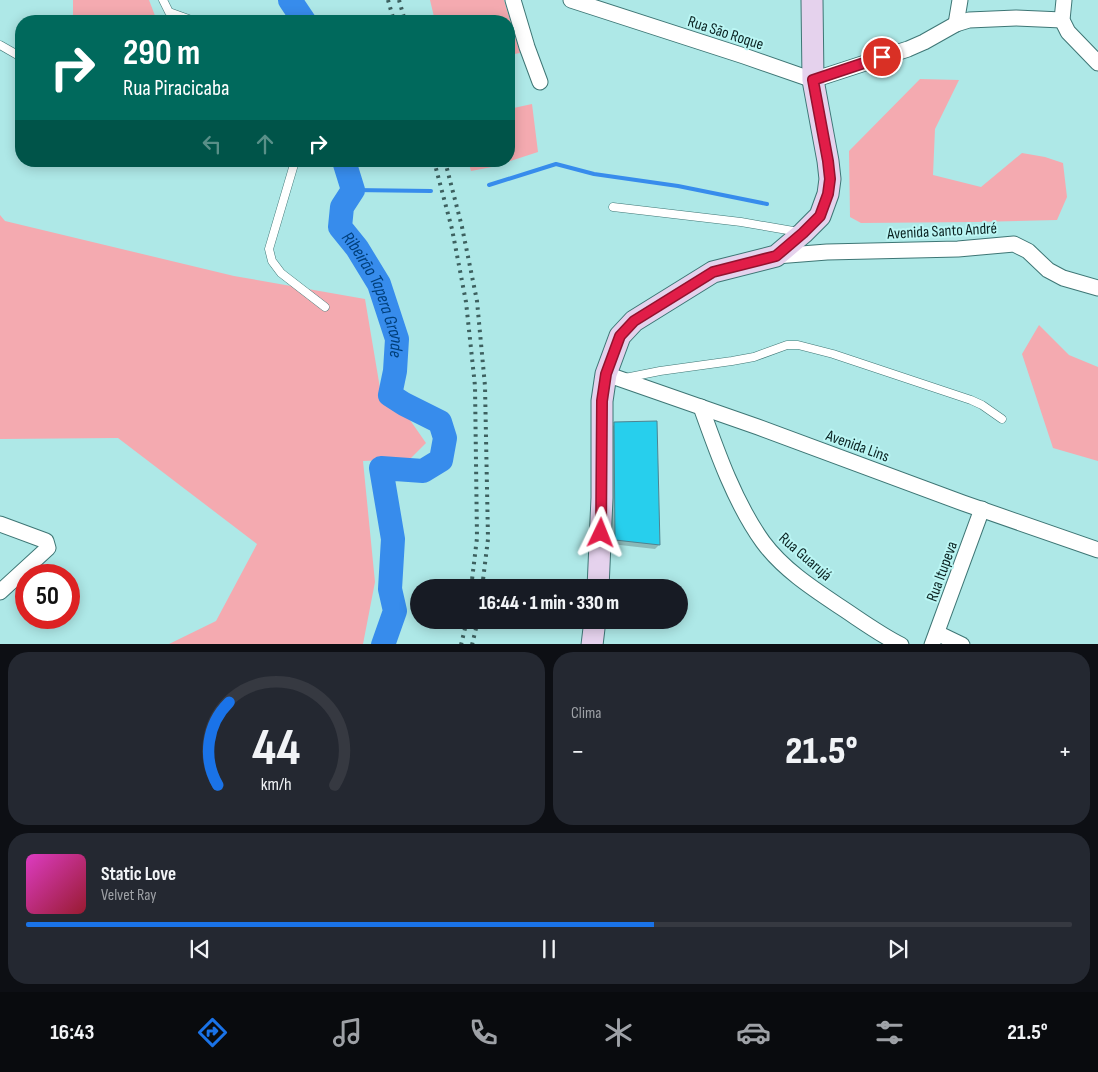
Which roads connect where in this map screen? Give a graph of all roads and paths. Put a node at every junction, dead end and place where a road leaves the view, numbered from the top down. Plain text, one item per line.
1 (163, 0) edge
2 (513, 0) edge
3 (571, 0) edge
4 (812, 0) edge
5 (960, 0) edge
6 (1064, 0) edge
7 (177, 15) edge
8 (1062, 20) junction
9 (956, 24) junction
10 (0, 45) edge
11 (15, 54) edge
12 (1098, 63) edge
13 (813, 80) junction
14 (540, 82) dead end
15 (293, 167) edge
16 (613, 207) dead end
17 (803, 233) junction
18 (776, 256) junction
19 (1098, 288) edge
20 (325, 307) dead end
21 (614, 377) junction
22 (700, 407) junction
23 (1002, 419) dead end
24 (982, 509) junction
25 (0, 524) edge
26 (1098, 550) edge
27 (598, 579) edge
28 (0, 592) edge
29 (594, 629) edge
30 (935, 639) edge
31 (592, 644) edge
32 (901, 644) edge
33 (962, 644) edge

1 - 7 lane
2 - 14 street
3 - 13 street, Rua São Roque
4 - 13 main road
5 - 9 street
6 - 8 street
8 - 9 street
8 - 12 street
9 - 13 street
10 - 11 lane
13 - 17 main road
15 - 20 lane
16 - 17 lane
17 - 18 main road
18 - 19 street, Avenida Santo André
18 - 21 main road
21 - 22 street, Avenida Lins
21 - 23 lane
21 - 27 main road
22 - 24 street, Avenida Lins
22 - 32 street, Rua Guarujá
24 - 26 street, Avenida Lins
24 - 30 street, Rua Itupeva
25 - 28 street
29 - 31 main road
30 - 33 street

